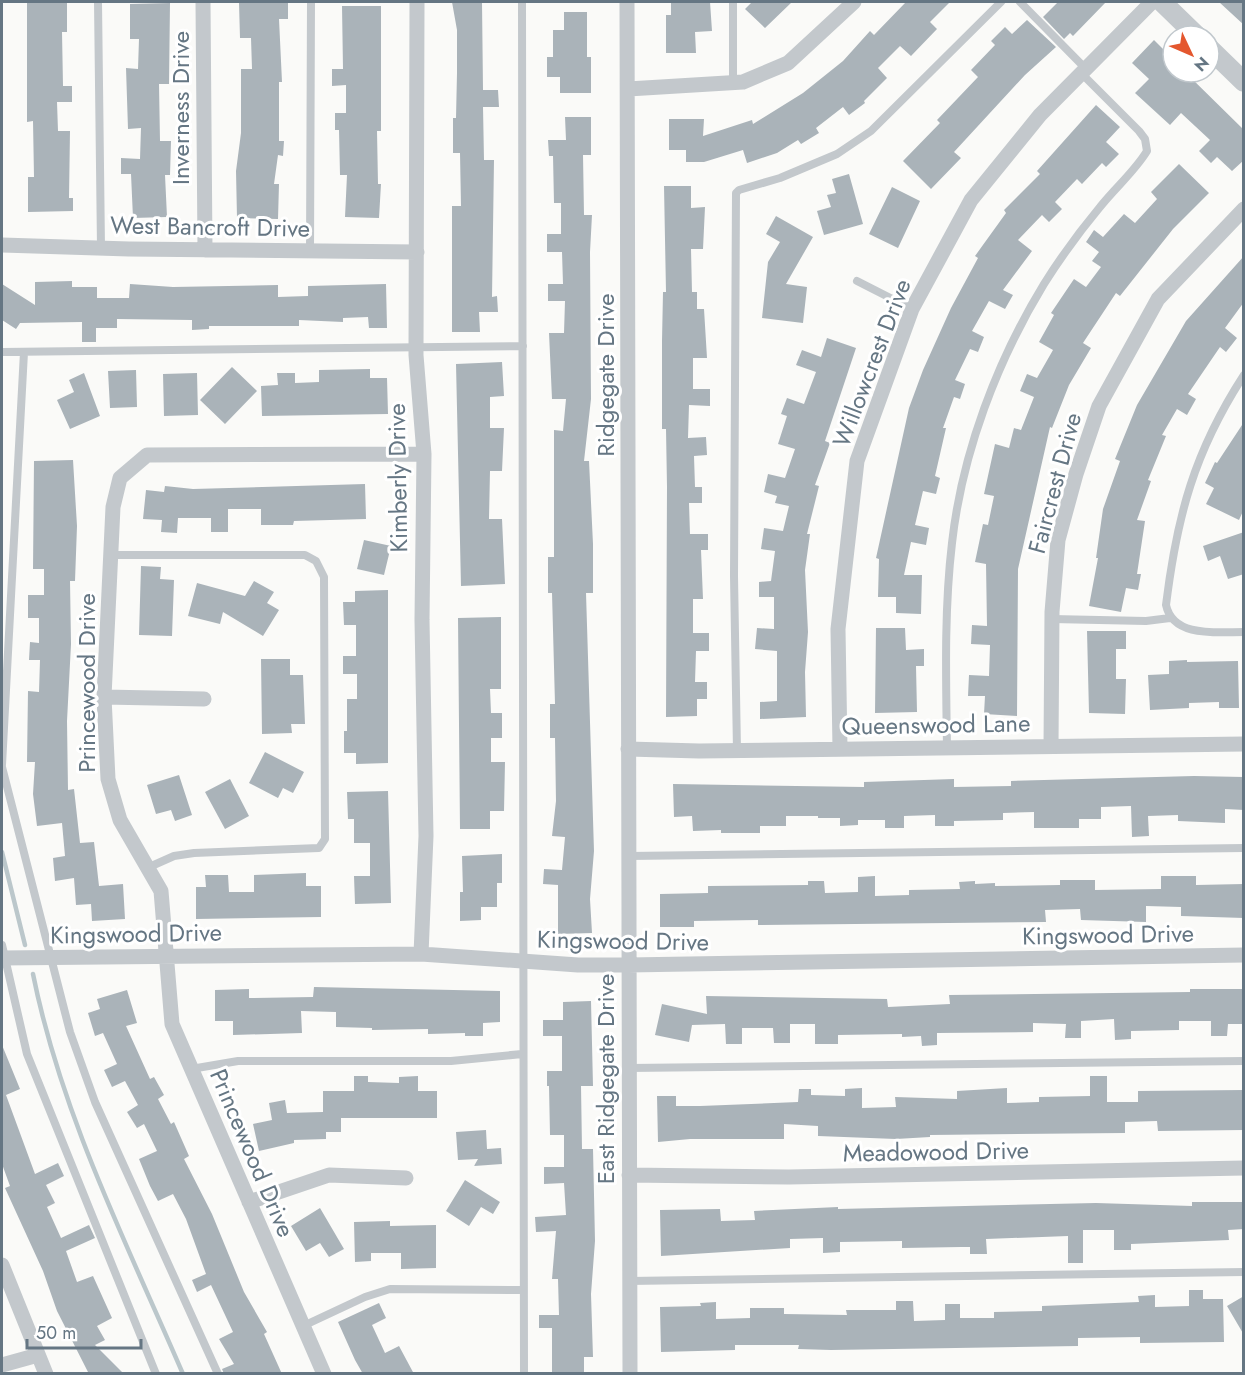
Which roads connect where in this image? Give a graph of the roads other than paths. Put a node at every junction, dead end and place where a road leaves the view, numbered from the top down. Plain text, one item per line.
1 (98, 2) edge
2 (203, 2) edge
3 (311, 2) edge
4 (417, 2) edge
5 (522, 2) edge
6 (627, 2) edge
7 (734, 2) edge
8 (854, 2) edge
9 (1001, 2) edge
10 (1020, 2) edge
11 (1152, 2) edge
12 (1161, 2) edge
13 (1184, 24) edge
14 (1221, 60) edge
15 (1083, 71) junction
16 (1244, 82) edge
17 (733, 83) junction
18 (628, 89) junction
19 (1244, 209) edge
20 (2, 245) edge
21 (101, 248) junction
22 (205, 250) junction
23 (310, 251) junction
24 (417, 252) junction
25 (857, 281) dead end
26 (912, 309) junction
27 (523, 346) junction
28 (416, 348) junction
29 (2, 352) edge
30 (24, 352) junction
31 (1244, 375) edge
32 (424, 454) junction
33 (111, 555) junction
34 (1170, 618) junction
35 (1052, 619) junction
36 (1244, 632) edge
37 (104, 697) junction
38 (204, 699) dead end
39 (1244, 744) edge
40 (1051, 746) junction
41 (947, 748) junction
42 (628, 749) junction
43 (840, 749) junction
44 (737, 751) junction
45 (2, 766) edge
46 (1244, 848) edge
47 (627, 856) junction
48 (147, 868) junction
49 (3, 954) edge
50 (421, 954) junction
51 (1244, 955) edge
52 (165, 957) junction
53 (53, 958) junction
54 (521, 961) junction
55 (628, 965) junction
56 (522, 1054) junction
57 (1244, 1061) edge
58 (628, 1068) junction
59 (191, 1069) junction
60 (1244, 1168) edge
61 (629, 1175) junction
62 (406, 1178) dead end
63 (249, 1202) junction
64 (2, 1265) edge
65 (1244, 1272) edge
66 (629, 1281) junction
67 (523, 1290) junction
68 (301, 1326) junction
69 (38, 1355) junction
70 (2, 1365) edge
71 (46, 1374) edge
72 (156, 1374) edge
73 (218, 1374) edge
74 (324, 1374) edge
75 (524, 1374) edge
76 (630, 1374) edge

1 - 21 lane
2 - 22 street, Inverness Drive
3 - 23 lane
4 - 24 street, Kimberly Drive
5 - 27 lane
6 - 18 street, Ridgegate Drive
7 - 17 lane
8 - 17 street
9 - 44 lane
10 - 15 lane
11 - 15 street, Willowcrest Drive
12 - 13 street
14 - 16 street
15 - 26 street, Willowcrest Drive
15 - 41 lane
17 - 18 street
18 - 42 street, Ridgegate Drive
19 - 35 street, Faircrest Drive
20 - 21 street, West Bancroft Drive
21 - 22 street, West Bancroft Drive
22 - 23 street, West Bancroft Drive
23 - 24 street, West Bancroft Drive
24 - 28 street, Kimberly Drive
25 - 26 lane
26 - 43 street, Willowcrest Drive
27 - 28 lane
27 - 54 lane
28 - 30 lane
28 - 32 street, Kimberly Drive
29 - 30 lane
30 - 45 lane
31 - 34 lane
32 - 33 street, Princewood Drive
32 - 50 street, Kimberly Drive
33 - 37 street, Princewood Drive
33 - 48 lane
34 - 35 lane
34 - 36 lane
35 - 40 street, Faircrest Drive
37 - 38 street
37 - 48 street, Princewood Drive
39 - 40 street, Queenswood Lane
40 - 41 street, Queenswood Lane
41 - 43 street, Queenswood Lane
42 - 44 street, Queenswood Lane
42 - 47 street, East Ridgegate Drive
43 - 44 street, Queenswood Lane
45 - 53 lane
46 - 47 lane
47 - 55 street, East Ridgegate Drive
48 - 52 street, Princewood Drive
49 - 53 street, Kingswood Drive
49 - 72 lane
50 - 52 street, Kingswood Drive
50 - 54 street, Kingswood Drive
51 - 55 street, Kingswood Drive
52 - 53 street, Kingswood Drive
52 - 59 street, Princewood Drive
53 - 73 lane
54 - 55 street, Kingswood Drive
54 - 56 lane
55 - 58 street, East Ridgegate Drive
56 - 59 lane
56 - 67 lane
57 - 58 lane
58 - 61 street, East Ridgegate Drive
59 - 63 street, Princewood Drive
60 - 61 street, Meadowood Drive
61 - 66 street, East Ridgegate Drive
62 - 63 street
63 - 68 street, Princewood Drive
64 - 69 street
65 - 66 lane
66 - 76 street, East Ridgegate Drive
67 - 68 lane
67 - 75 lane
68 - 74 street, Princewood Drive
69 - 70 street
69 - 71 street

